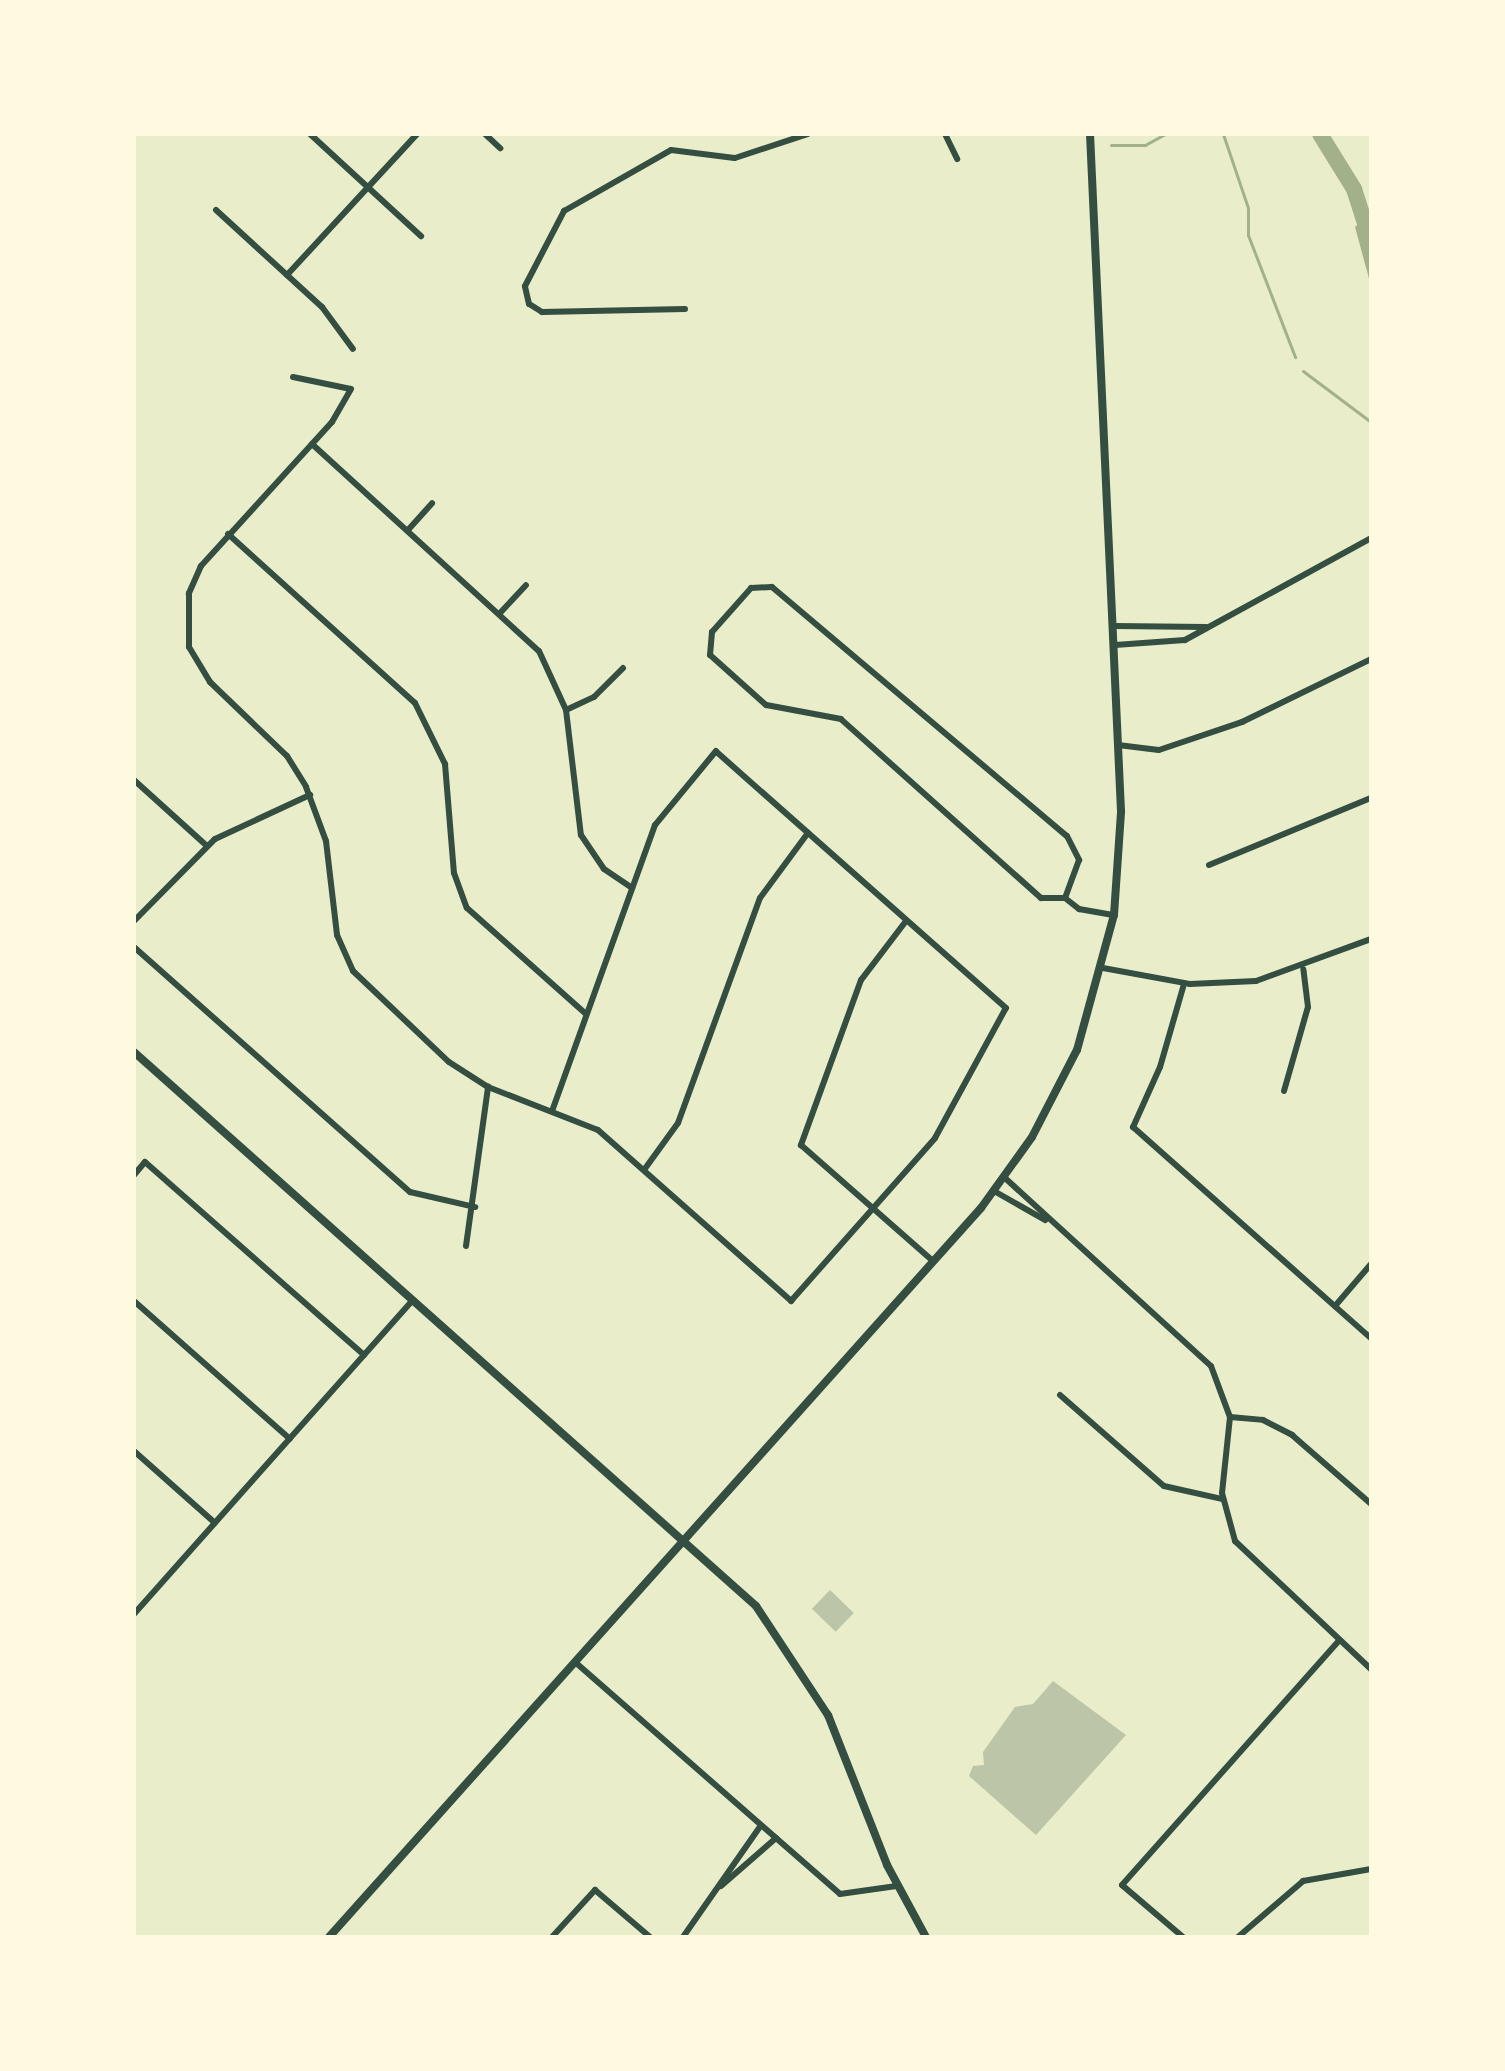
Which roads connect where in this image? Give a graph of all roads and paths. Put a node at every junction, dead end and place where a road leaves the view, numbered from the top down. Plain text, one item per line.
1 (310, 134) edge
2 (417, 134) edge
3 (485, 134) edge
4 (808, 134) edge
5 (945, 134) edge
6 (1090, 134) edge
7 (500, 148) dead end
8 (957, 159) dead end
9 (368, 188) junction
10 (216, 210) dead end
11 (421, 236) dead end
12 (287, 275) junction
13 (685, 309) dead end
14 (353, 349) dead end
15 (293, 377) dead end
16 (312, 444) junction
17 (432, 503) dead end
18 (408, 530) junction
19 (228, 534) junction
20 (1371, 538) edge
21 (526, 585) dead end
22 (500, 613) junction
23 (1153, 624) junction
24 (1114, 626) junction
25 (1208, 627) junction
26 (1154, 642) junction
27 (1115, 645) junction
28 (1371, 659) edge
29 (623, 668) dead end
30 (566, 710) junction
31 (1118, 745) junction
32 (134, 780) edge
33 (310, 795) junction
34 (1371, 798) edge
35 (808, 833) junction
36 (207, 846) junction
37 (1209, 865) dead end
38 (632, 888) junction
39 (1065, 898) junction
40 (1114, 915) junction
41 (134, 921) edge
42 (906, 921) junction
43 (1371, 939) edge
44 (134, 947) edge
45 (1103, 968) junction
46 (1303, 969) junction
47 (1184, 984) junction
48 (586, 1014) junction
49 (134, 1052) edge
50 (488, 1087) junction
51 (1284, 1091) dead end
52 (553, 1109) junction
53 (644, 1170) junction
54 (134, 1175) edge
55 (1005, 1178) junction
56 (994, 1191) junction
57 (475, 1207) junction
58 (874, 1208) junction
59 (1045, 1220) junction
60 (466, 1246) dead end
61 (933, 1261) junction
62 (1371, 1264) edge
63 (414, 1299) junction
64 (134, 1301) edge
65 (1335, 1306) junction
66 (1371, 1338) edge
67 (364, 1355) junction
68 (1060, 1395) dead end
69 (1230, 1417) junction
70 (290, 1439) junction
71 (134, 1451) edge
72 (1222, 1499) junction
73 (1371, 1504) edge
74 (215, 1523) junction
75 (685, 1539) junction
76 (135, 1611) edge
77 (1339, 1641) junction
78 (575, 1662) junction
79 (1371, 1669) edge
80 (761, 1825) junction
81 (776, 1838) junction
82 (1371, 1869) edge
83 (721, 1886) junction
84 (896, 1886) junction
85 (333, 1936) edge
86 (552, 1937) edge
87 (650, 1937) edge
88 (683, 1937) edge
89 (926, 1937) edge
90 (1183, 1937) edge
91 (1238, 1937) edge

1 - 9 street
2 - 9 street
3 - 7 street
4 - 13 street
5 - 8 street
6 - 24 main road
9 - 11 street
9 - 12 street
10 - 12 street
12 - 14 street
15 - 16 street
16 - 18 street
16 - 19 street
17 - 18 street
18 - 22 street
19 - 33 street
19 - 48 street
20 - 25 street
21 - 22 street
22 - 30 street
23 - 24 street
23 - 25 street
23 - 26 street
24 - 27 main road
25 - 26 street
26 - 27 street
27 - 31 main road
28 - 31 street
29 - 30 street
30 - 38 street
31 - 40 main road
32 - 36 street
33 - 36 street
33 - 50 street
34 - 37 street
35 - 38 street
35 - 42 street
35 - 53 street
36 - 41 street
38 - 48 street
39 - 39 street
39 - 40 street
40 - 45 main road
42 - 58 street
42 - 58 street
43 - 46 street
44 - 57 street
45 - 47 street
45 - 55 main road
46 - 47 street
46 - 51 street
47 - 65 street
48 - 52 street
49 - 63 main road
50 - 52 street
50 - 57 street
52 - 53 street
53 - 58 street
54 - 67 street
55 - 56 main road
55 - 59 street
56 - 59 street
56 - 61 main road
57 - 60 street
58 - 61 street
59 - 69 street
61 - 75 main road
62 - 65 street
63 - 67 street
63 - 75 main road
64 - 70 street
65 - 66 street
67 - 70 street
68 - 72 street
69 - 72 street
69 - 73 street
70 - 74 street
71 - 74 street
72 - 77 street
74 - 76 street
75 - 78 main road
75 - 84 main road
77 - 79 street
77 - 90 street
78 - 80 street
78 - 85 main road
80 - 81 street
80 - 83 street
81 - 83 street
81 - 84 street
82 - 91 street
83 - 88 street
84 - 89 main road
86 - 87 street

